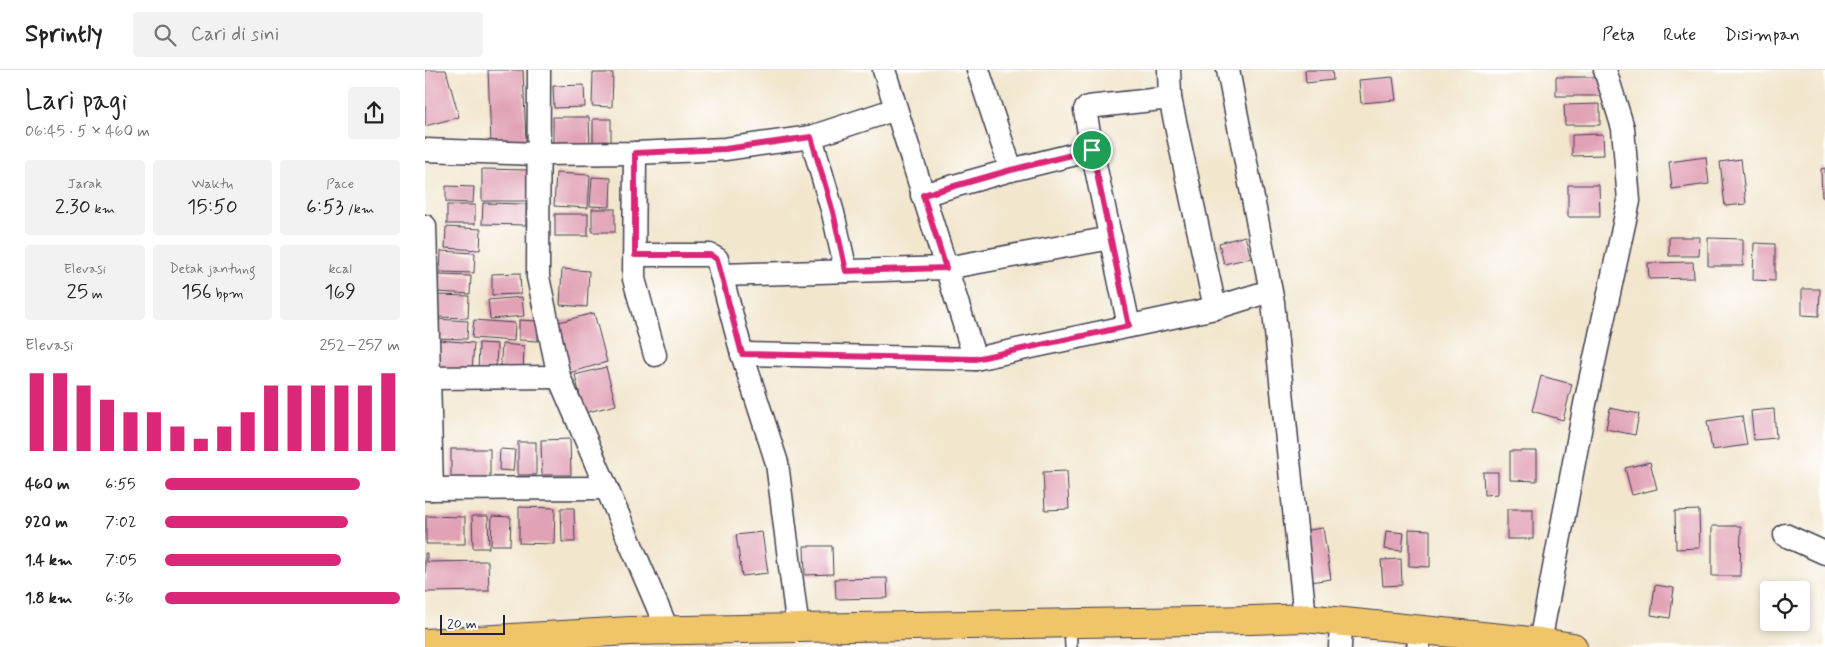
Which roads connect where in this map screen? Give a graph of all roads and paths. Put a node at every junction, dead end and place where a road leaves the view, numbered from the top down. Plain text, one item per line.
1 (539, 70) edge
2 (884, 70) edge
3 (978, 70) edge
4 (1169, 70) edge
5 (1228, 70) edge
6 (1605, 70) edge
7 (1170, 98) junction
8 (895, 109) junction
9 (811, 137) junction
10 (425, 150) edge
11 (1092, 150) junction
12 (635, 153) junction
13 (538, 154) junction
14 (1011, 170) junction
15 (923, 195) junction
16 (425, 226) edge
17 (1111, 238) junction
18 (635, 255) junction
19 (946, 268) junction
20 (846, 271) junction
21 (721, 275) junction
22 (1270, 291) junction
23 (1215, 308) junction
24 (1129, 326) junction
25 (742, 354) junction
26 (655, 355) dead end
27 (975, 359) junction
28 (559, 377) junction
29 (430, 378) junction
30 (606, 488) junction
31 (428, 489) edge
32 (1785, 535) dead end
33 (1825, 553) edge
34 (1305, 618) junction
35 (798, 630) junction
36 (668, 631) junction
37 (1070, 635) edge
38 (1341, 635) edge
39 (1421, 638) edge
40 (631, 639) edge
41 (1540, 642) junction
42 (425, 644) edge
43 (1573, 647) edge

1 - 13 street
2 - 8 street
3 - 14 street
4 - 7 street
5 - 22 street
6 - 41 street
7 - 11 street
7 - 23 street
8 - 9 street
8 - 15 street
9 - 12 street
9 - 20 street
10 - 13 street
11 - 14 street
11 - 17 street
12 - 13 street
12 - 18 street
13 - 28 street
14 - 15 street
15 - 19 street
16 - 29 street
17 - 19 street
17 - 24 street
18 - 21 street
18 - 26 street
19 - 20 street
19 - 27 street
20 - 21 street
21 - 25 street
22 - 23 street
22 - 34 street
23 - 24 street
24 - 27 street
25 - 27 street
25 - 35 street
28 - 29 street
28 - 30 street
29 - 31 street
30 - 31 street
30 - 36 street
32 - 33 street
34 - 37 main road
34 - 38 main road
35 - 36 main road
35 - 37 main road
36 - 40 main road
38 - 39 main road
39 - 41 main road
40 - 42 main road
41 - 43 main road

